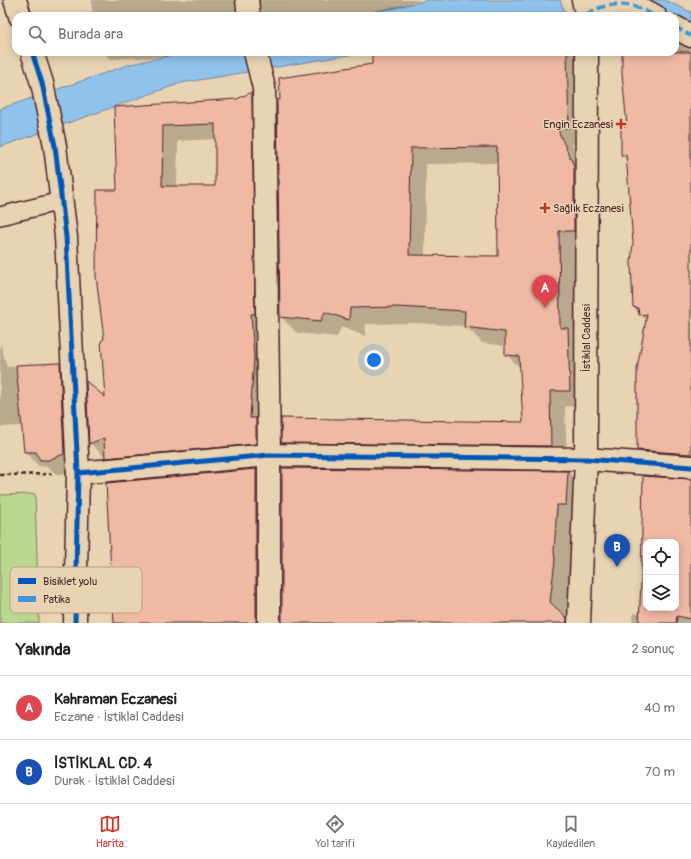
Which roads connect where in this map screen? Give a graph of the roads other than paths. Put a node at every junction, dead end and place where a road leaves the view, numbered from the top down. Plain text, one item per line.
1 (15, 0) edge
2 (24, 0) edge
3 (247, 0) edge
4 (587, 8) edge
5 (20, 12) edge
6 (22, 12) edge
7 (248, 12) edge
8 (648, 12) edge
9 (679, 29) edge
10 (691, 36) edge
11 (33, 56) edge
12 (256, 56) edge
13 (587, 56) edge
14 (62, 201) junction
15 (0, 216) edge
16 (269, 455) junction
17 (586, 459) junction
18 (691, 467) edge
19 (78, 473) junction
20 (76, 567) edge
21 (75, 613) edge
22 (75, 623) edge
23 (269, 623) edge
24 (579, 623) edge

1 - 5 street
2 - 6 street
3 - 7 street
4 - 8 street
9 - 10 street
11 - 14 street
12 - 16 street
13 - 17 street, İstiklal Caddesi
14 - 15 lane
14 - 19 street
16 - 17 street
16 - 19 street
16 - 23 street
17 - 18 street
17 - 24 street, İstiklal Caddesi
19 - 20 street
21 - 22 street

